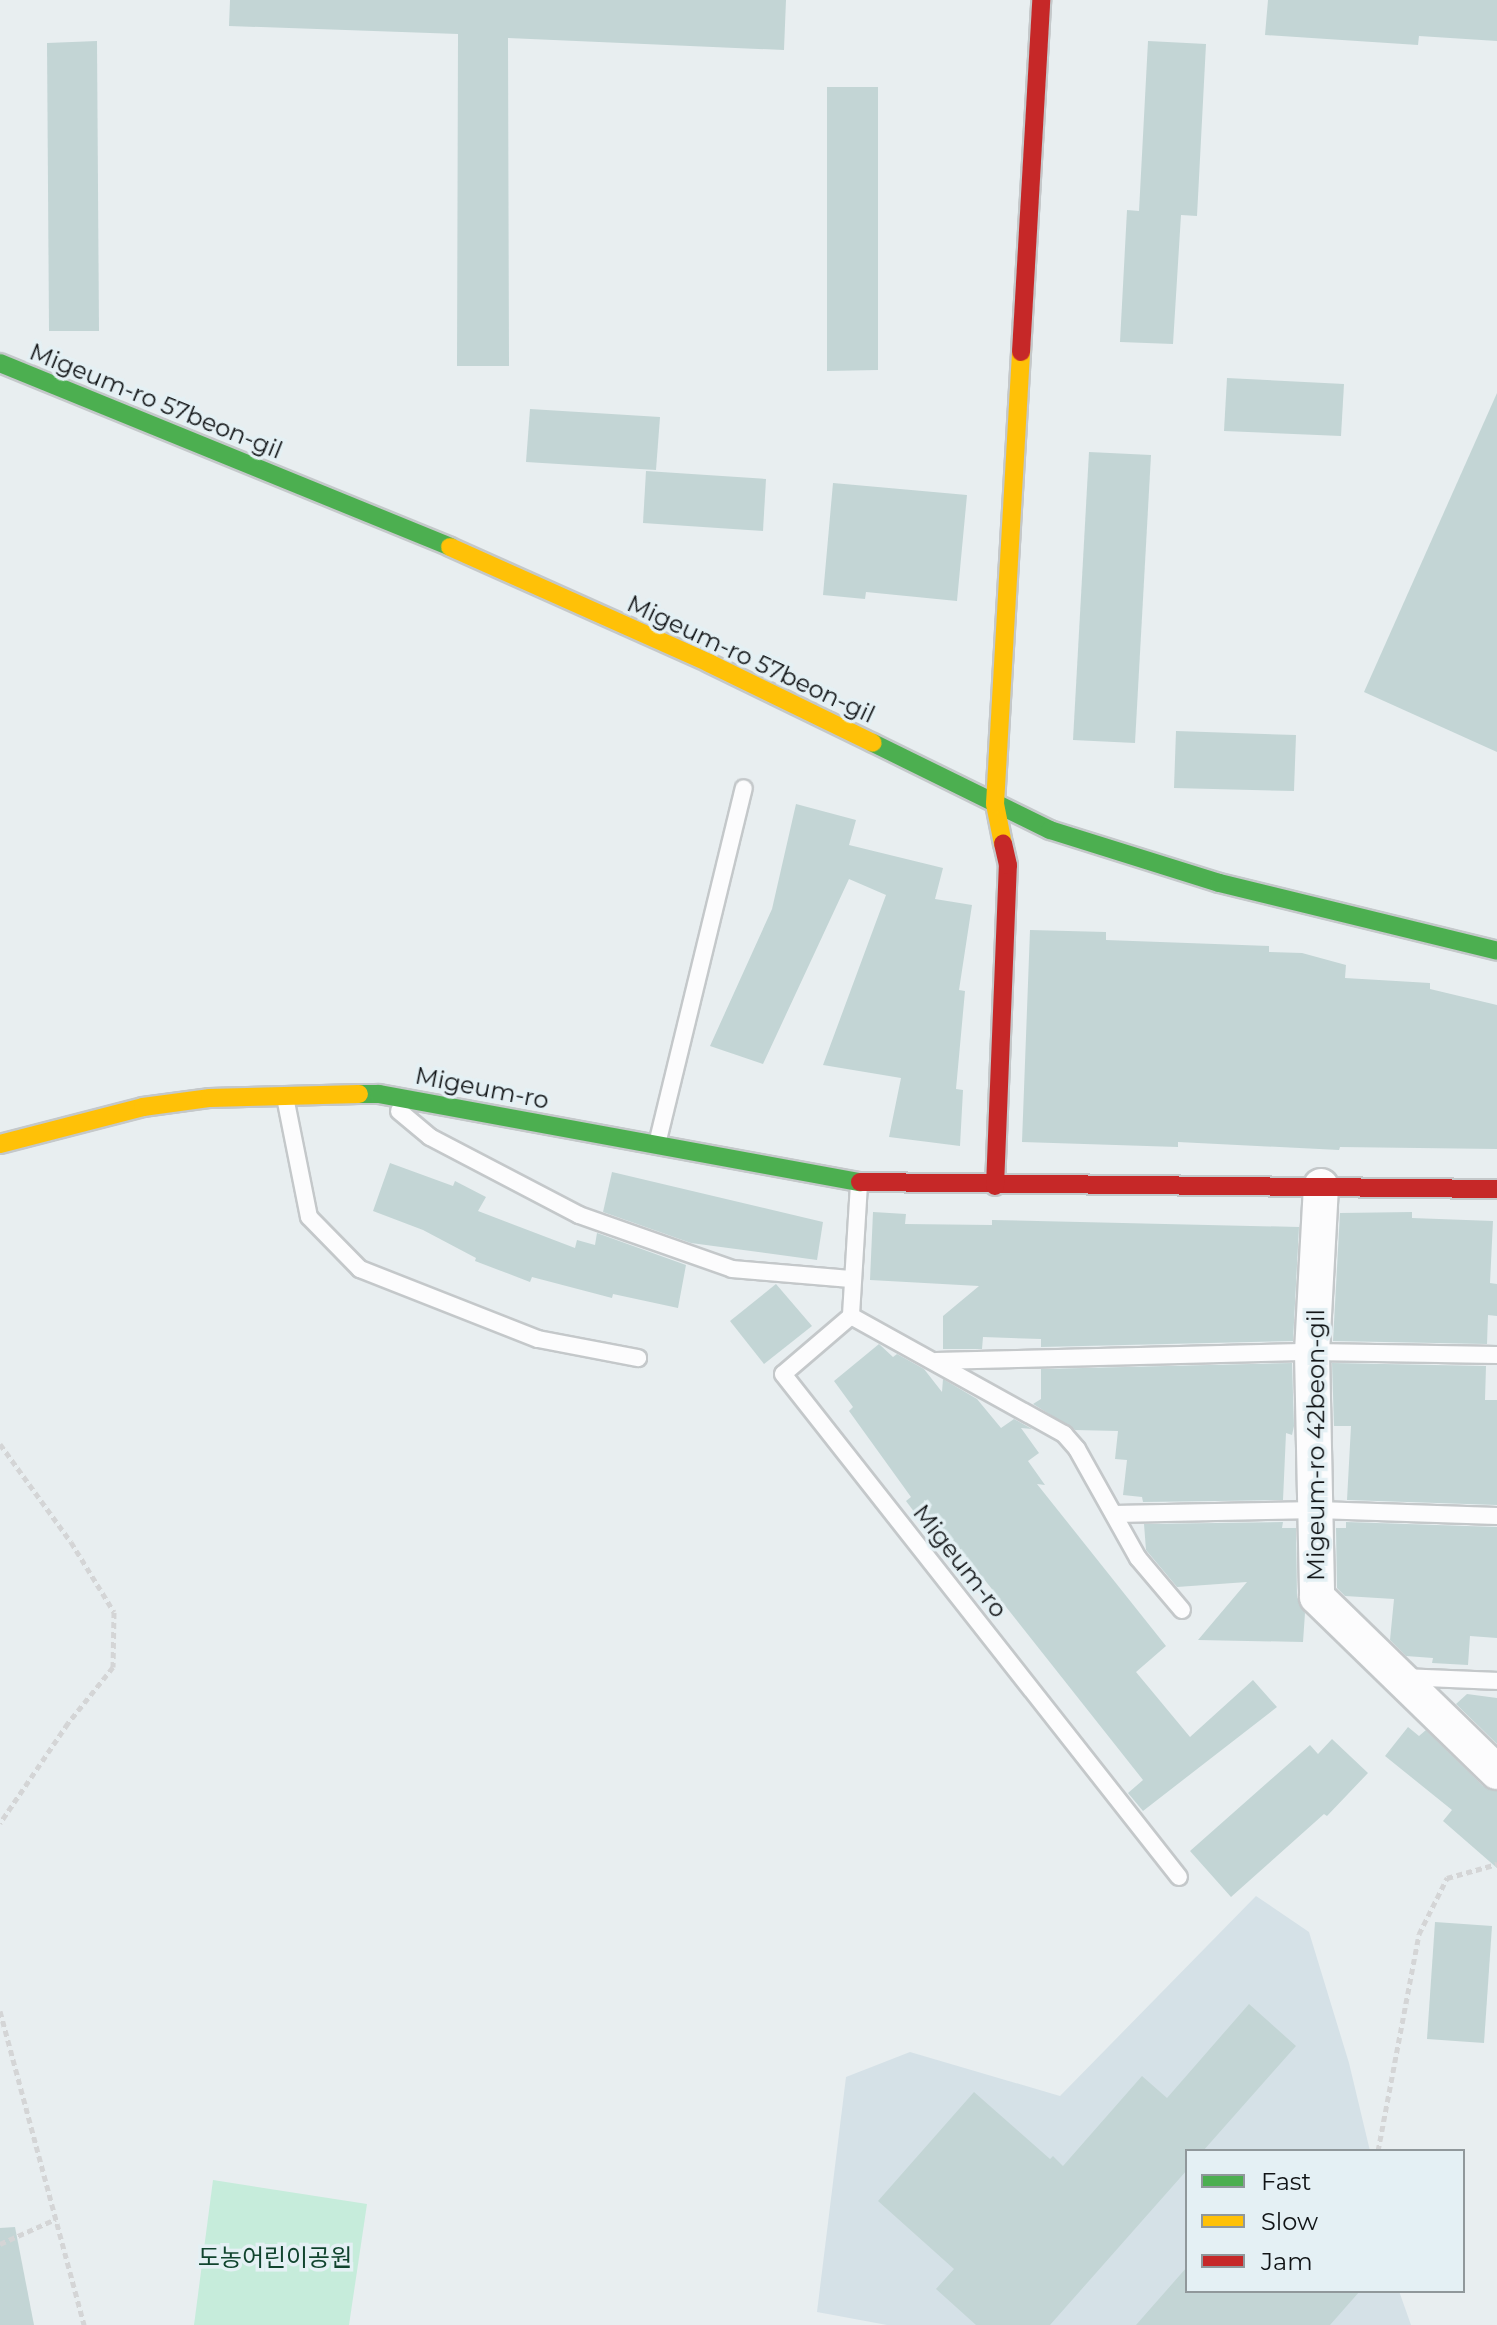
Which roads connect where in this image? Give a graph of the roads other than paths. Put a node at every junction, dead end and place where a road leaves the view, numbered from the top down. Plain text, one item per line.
1 (1041, 0) edge
2 (0, 363) edge
3 (744, 788) dead end
4 (995, 804) junction
5 (1497, 951) edge
6 (379, 1094) junction
7 (285, 1096) junction
8 (0, 1144) edge
9 (656, 1146) junction
10 (859, 1182) junction
11 (995, 1186) junction
12 (1321, 1186) junction
13 (1497, 1189) edge
14 (851, 1279) junction
15 (851, 1316) junction
16 (1312, 1352) junction
17 (1497, 1355) edge
18 (638, 1358) dead end
19 (936, 1361) junction
20 (1317, 1510) junction
21 (1114, 1514) junction
22 (1497, 1516) edge
23 (1182, 1610) dead end
24 (1403, 1677) junction
25 (1497, 1681) edge
26 (1497, 1772) edge
27 (1179, 1877) dead end

1 - 4 street
2 - 4 street, Migeum-ro 57beon-gil
3 - 9 lane
4 - 5 street, Migeum-ro 57beon-gil
4 - 11 street
6 - 7 street, Migeum-ro
6 - 9 street, Migeum-ro
6 - 14 lane, Migeum-ro
7 - 8 street, Migeum-ro
7 - 18 lane
9 - 10 street, Migeum-ro
10 - 11 street, Migeum-ro
10 - 14 lane
11 - 12 street, Migeum-ro
12 - 13 street, Migeum-ro
12 - 16 street, Migeum-ro 42beon-gil
14 - 15 lane
15 - 19 lane
15 - 27 lane, Migeum-ro
16 - 17 lane
16 - 19 lane
16 - 20 street, Migeum-ro 42beon-gil
19 - 21 lane
20 - 21 lane
20 - 22 lane
20 - 24 street, Migeum-ro 42beon-gil
21 - 23 lane
24 - 25 lane
24 - 26 street, Migeum-ro 42beon-gil

